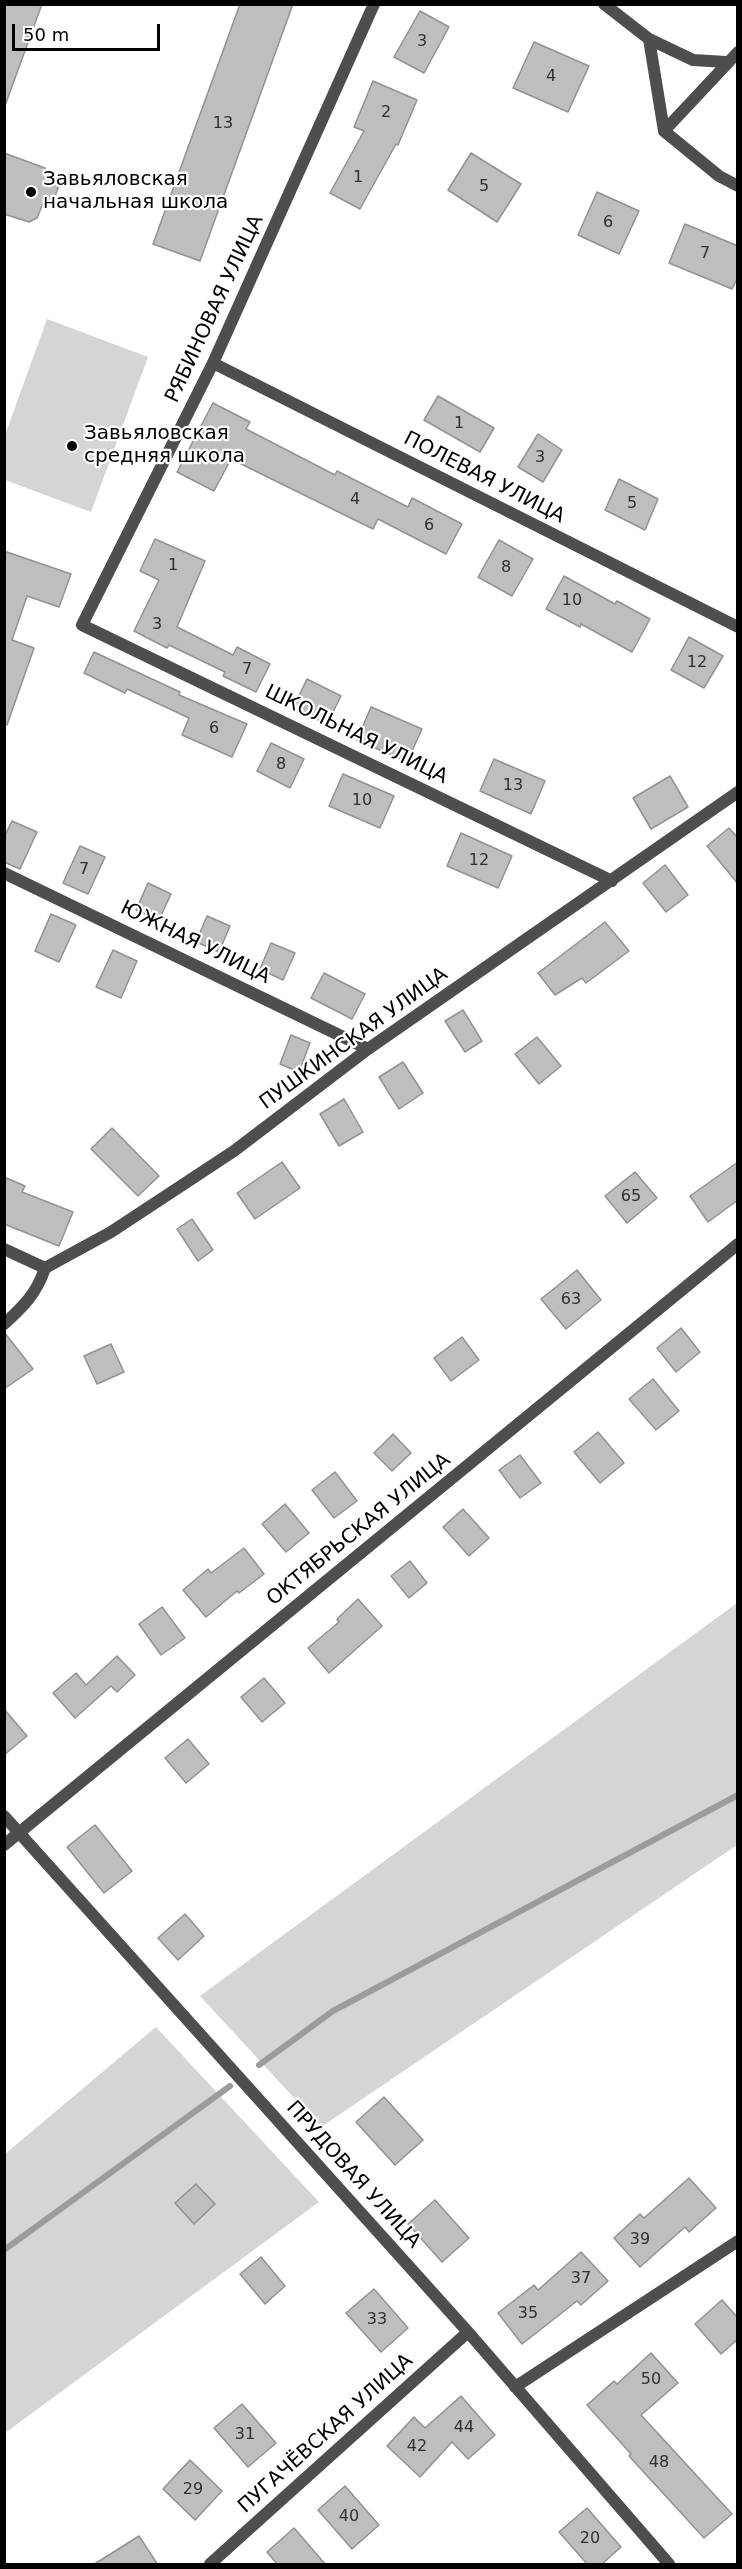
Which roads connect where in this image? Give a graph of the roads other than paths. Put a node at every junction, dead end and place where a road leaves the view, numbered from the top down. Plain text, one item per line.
1 (374, 4) edge
2 (604, 4) edge
3 (650, 39) junction
4 (738, 52) edge
5 (726, 62) junction
6 (664, 131) junction
7 (738, 186) edge
8 (213, 363) junction
9 (82, 625) joint
10 (738, 627) edge
11 (738, 792) edge
12 (4, 873) edge
13 (612, 881) junction
14 (368, 1049) junction
15 (738, 1245) edge
16 (4, 1250) edge
17 (45, 1268) junction
18 (4, 1324) edge
19 (4, 1816) edge
20 (19, 1834) junction
21 (4, 1845) edge
22 (738, 2241) edge
23 (468, 2332) junction
24 (515, 2387) junction
25 (210, 2565) edge
26 (669, 2565) edge

1 - 8 street, РЯБИНОВАЯ УЛИЦА
2 - 3 street
3 - 5 street
3 - 6 street
4 - 5 street
5 - 6 street
6 - 7 street
8 - 9 street, РЯБИНОВАЯ УЛИЦА
8 - 10 street, ПОЛЕВАЯ УЛИЦА
9 - 13 street, ШКОЛЬНАЯ УЛИЦА
11 - 13 street, ПУШКИНСКАЯ УЛИЦА
12 - 14 street, ЮЖНАЯ УЛИЦА
13 - 14 street, ПУШКИНСКАЯ УЛИЦА
14 - 17 street, ПУШКИНСКАЯ УЛИЦА
15 - 20 street, ОКТЯБРЬСКАЯ УЛИЦА
16 - 17 street
17 - 18 street
19 - 20 street, ПРУДОВАЯ УЛИЦА
20 - 21 street, ОКТЯБРЬСКАЯ УЛИЦА
20 - 23 street, ПРУДОВАЯ УЛИЦА
22 - 24 street
23 - 24 street, ПРУДОВАЯ УЛИЦА
23 - 25 street, ПУГАЧЁВСКАЯ УЛИЦА
24 - 26 street, ПРУДОВАЯ УЛИЦА

